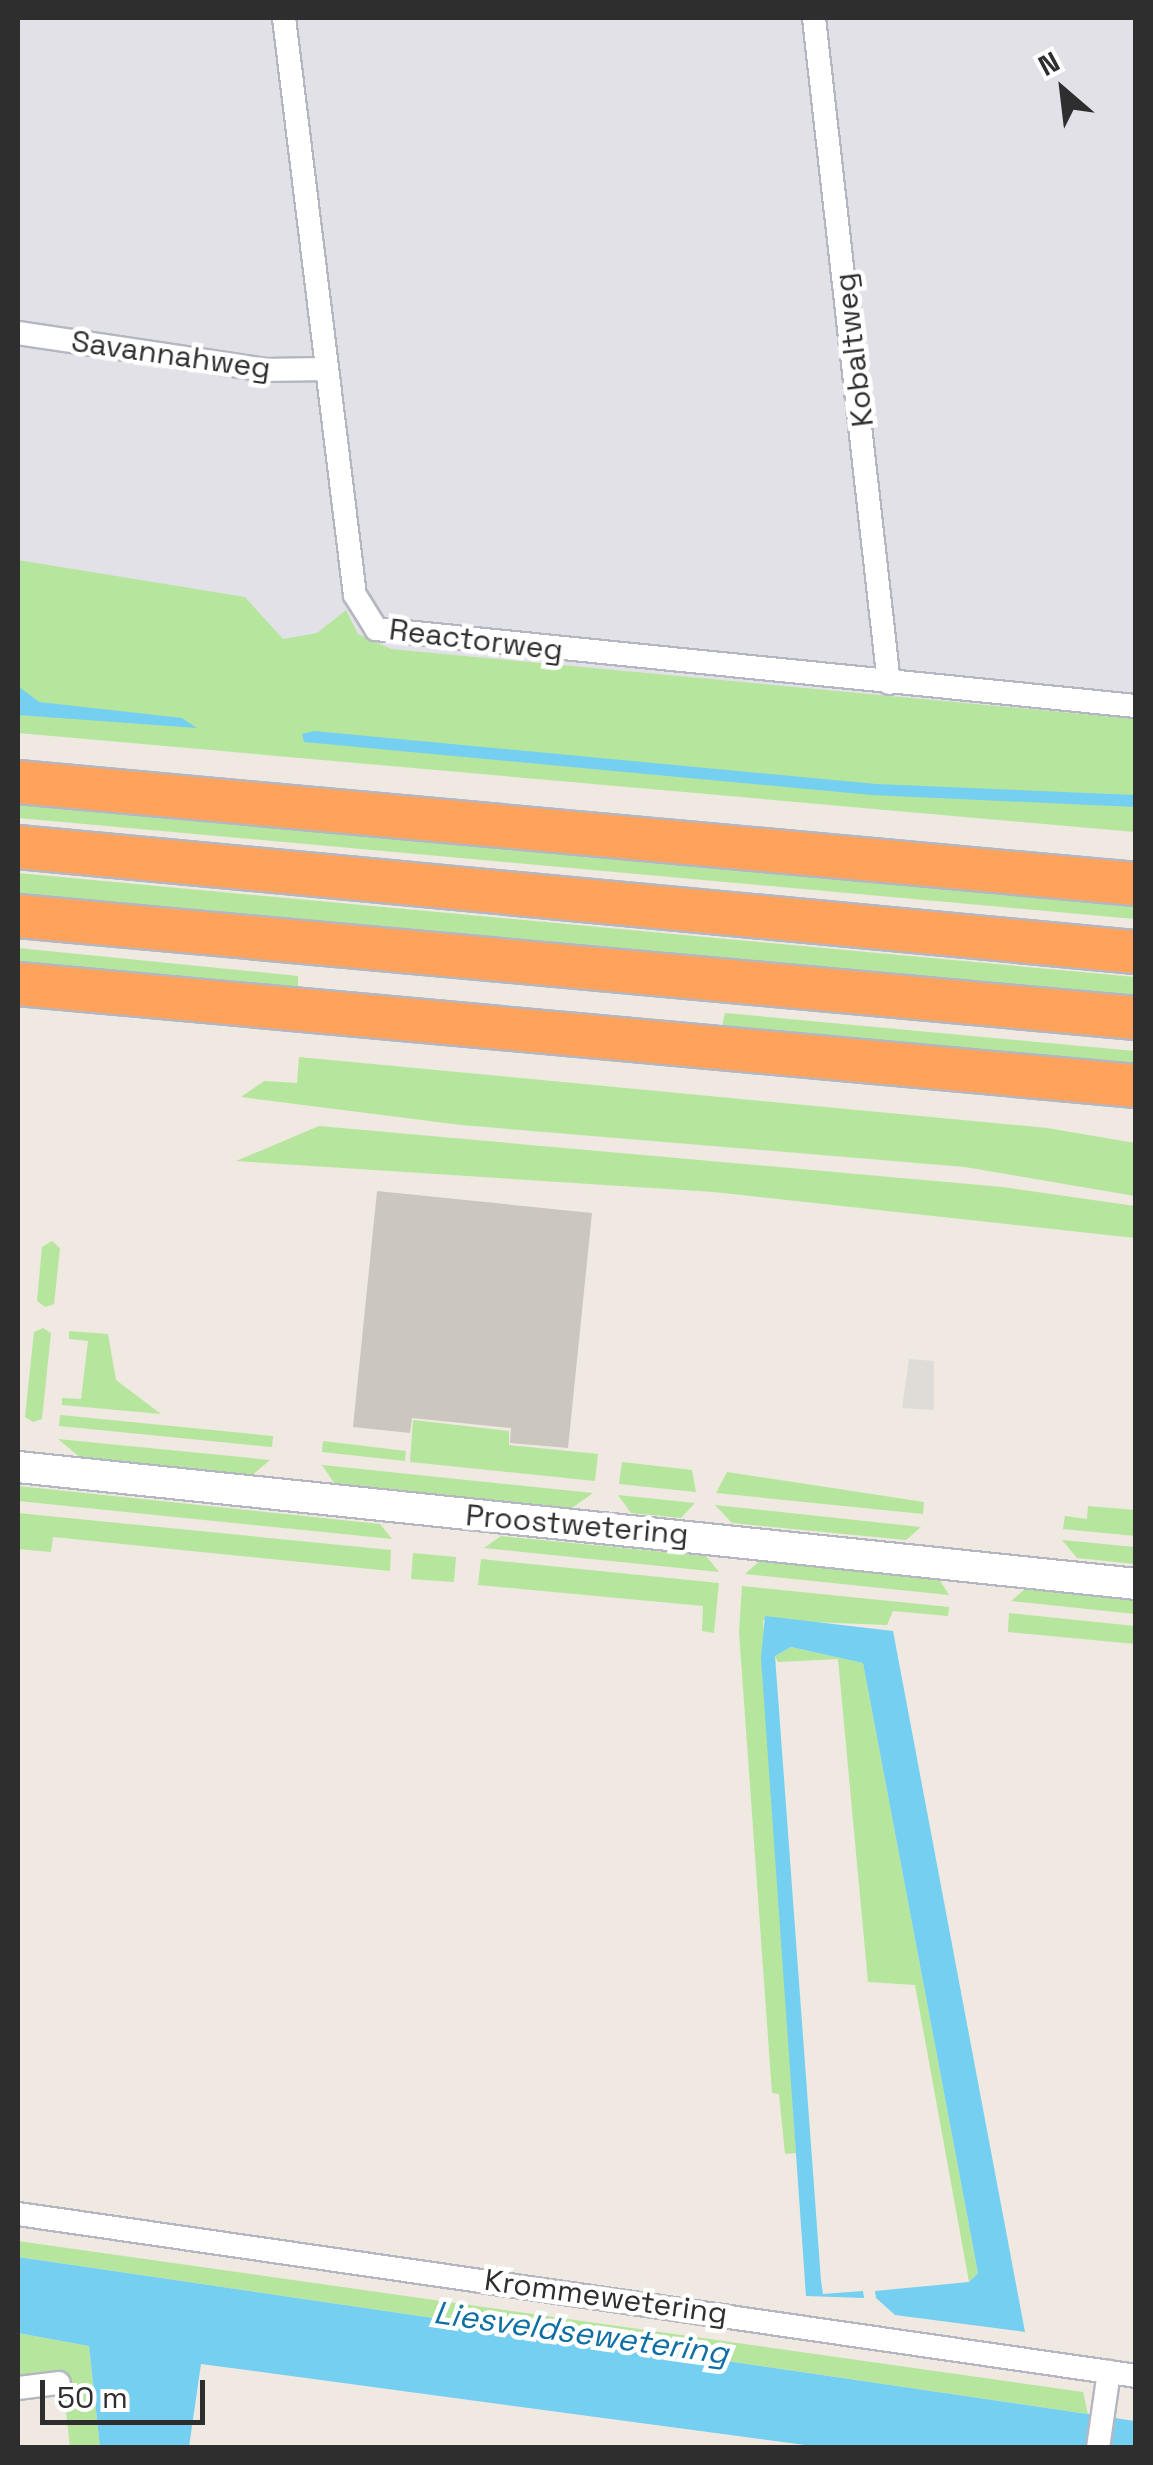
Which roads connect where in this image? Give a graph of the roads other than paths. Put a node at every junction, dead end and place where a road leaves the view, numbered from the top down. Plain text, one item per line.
1 (284, 18) edge
2 (814, 18) edge
3 (18, 333) edge
4 (325, 370) junction
5 (889, 682) junction
6 (1136, 706) edge
7 (18, 782) edge
8 (18, 847) edge
9 (894, 862) junction
10 (1136, 862) edge
11 (1136, 884) edge
12 (18, 916) edge
13 (1136, 952) edge
14 (18, 984) edge
15 (1136, 1018) edge
16 (1038, 1076) junction
17 (1136, 1086) edge
18 (1136, 1108) edge
19 (18, 1467) edge
20 (1136, 1584) edge
21 (18, 2214) edge
22 (1109, 2372) junction
23 (1136, 2376) edge
24 (59, 2383) dead end
25 (18, 2388) edge
26 (1098, 2448) edge

1 - 4 street, Reactorweg
2 - 5 street, Kobaltweg
3 - 4 street, Savannahweg
4 - 5 street, Reactorweg
5 - 6 street, Reactorweg
7 - 9 highway
8 - 13 highway
9 - 10 highway
9 - 11 highway
12 - 15 highway
14 - 16 highway
16 - 17 highway
16 - 18 highway
19 - 20 street, Proostwetering
21 - 22 street, Krommewetering
22 - 23 street, Krommewetering
22 - 26 street
24 - 25 street

